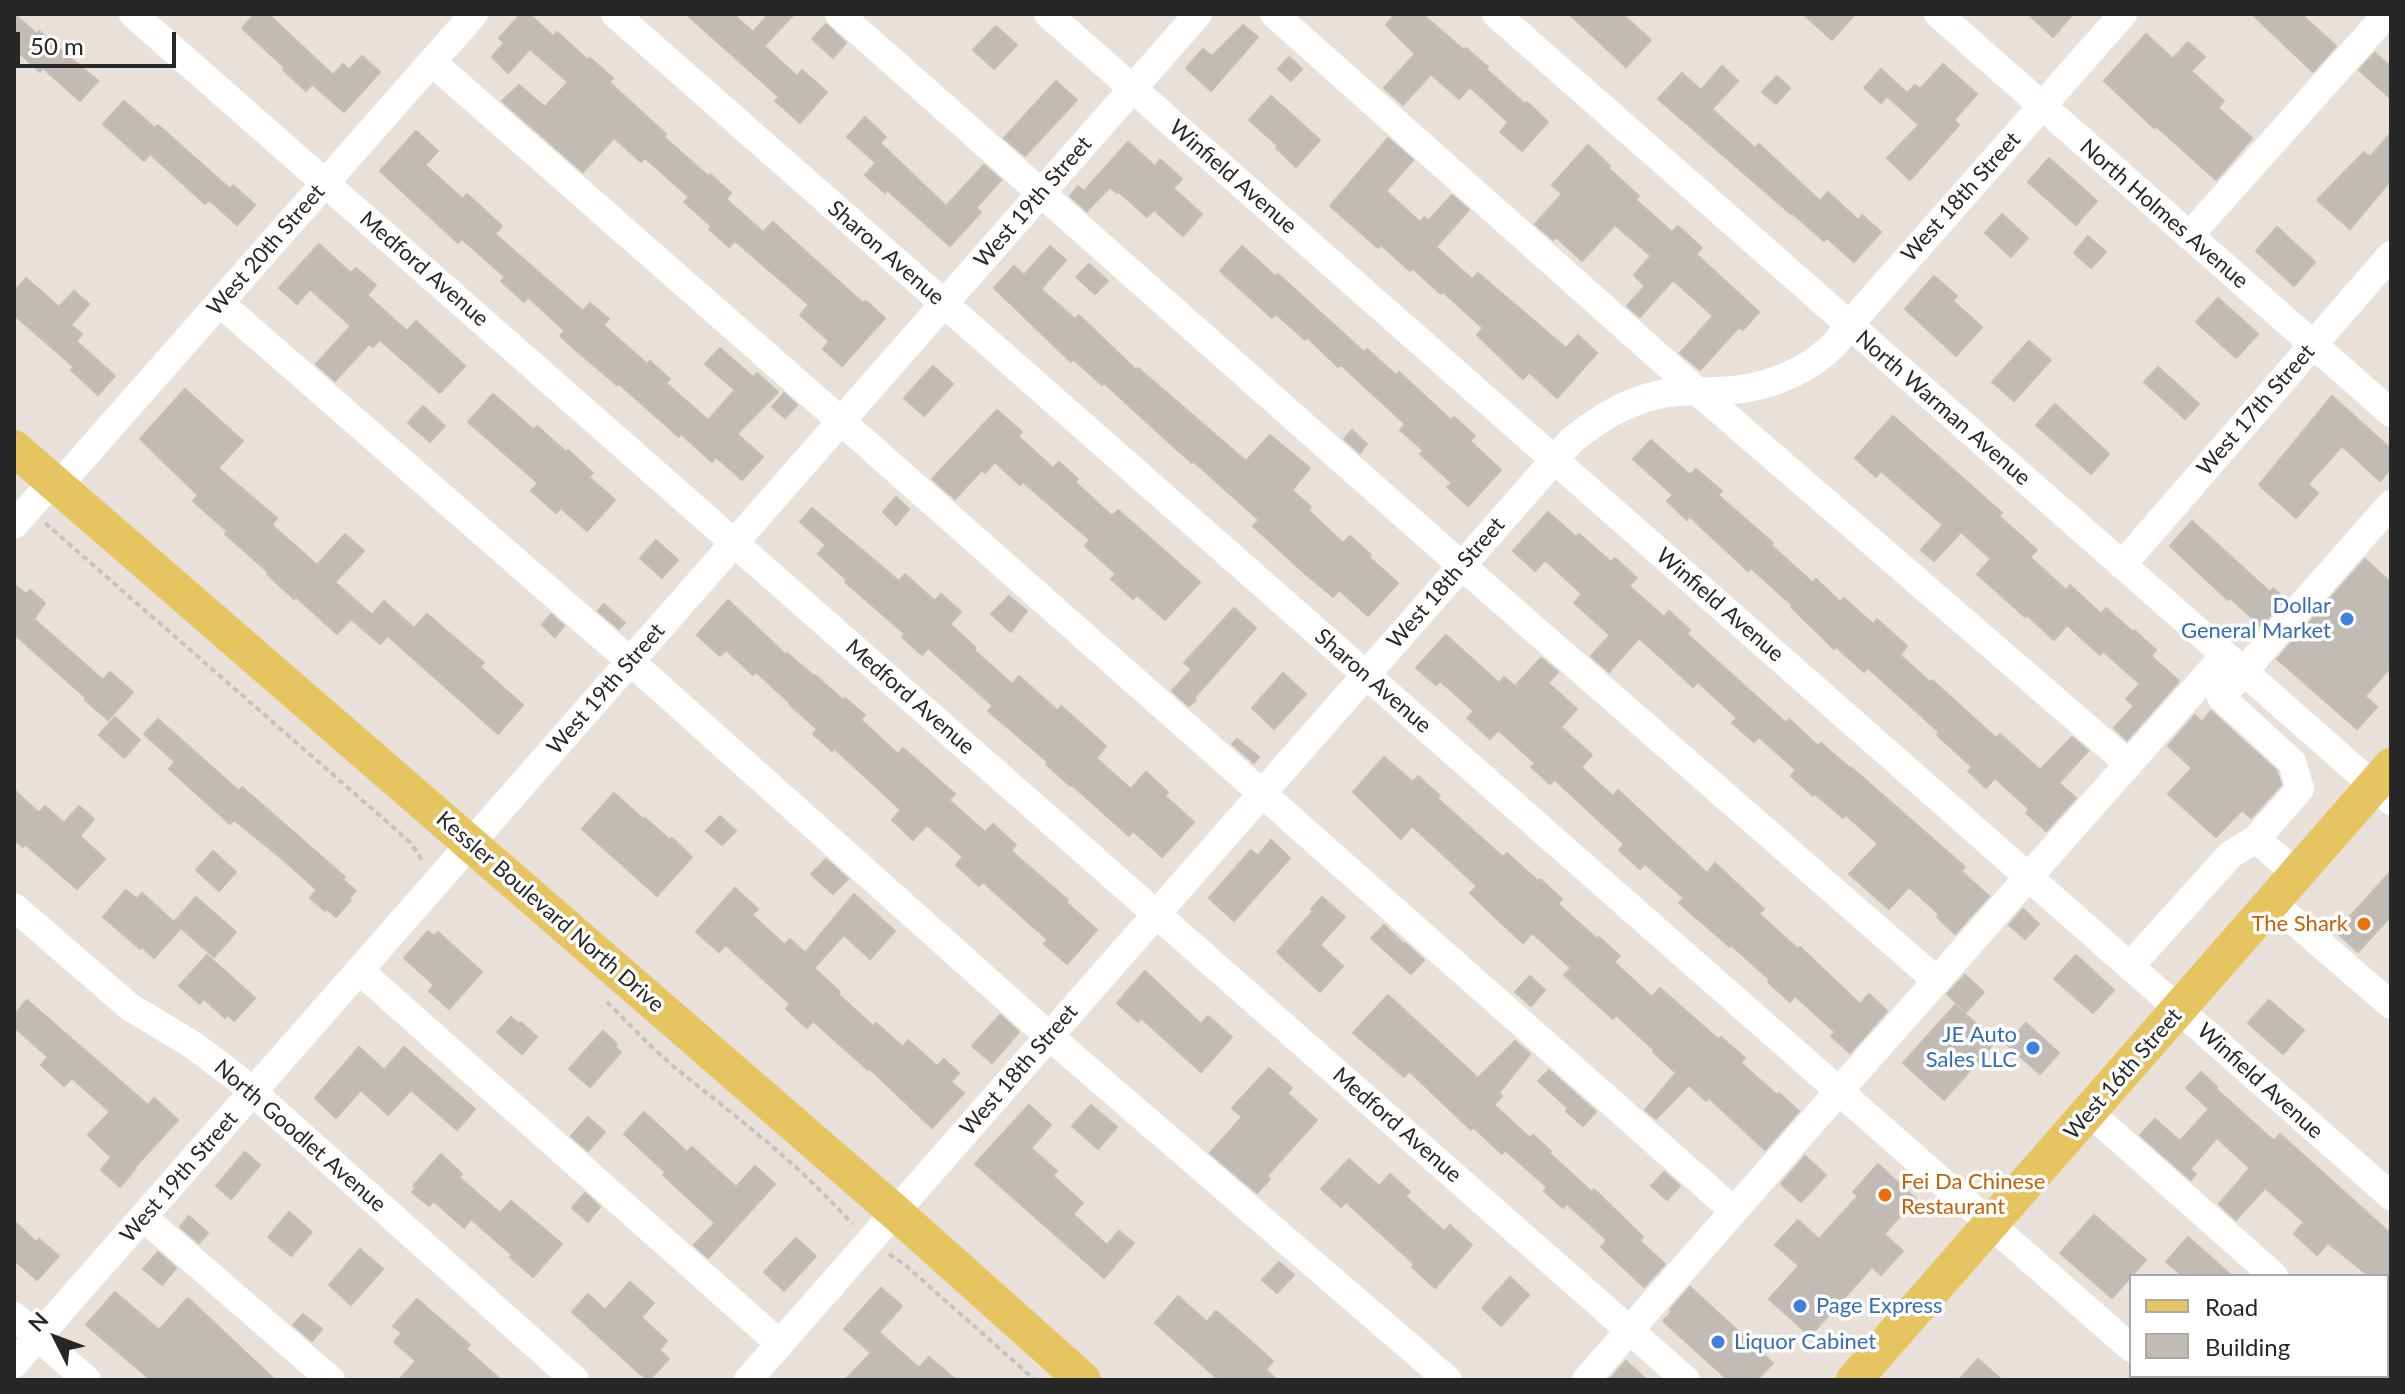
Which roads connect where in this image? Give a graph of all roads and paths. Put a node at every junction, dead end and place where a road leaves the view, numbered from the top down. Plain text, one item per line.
1 (133, 14) edge
2 (474, 14) edge
3 (615, 14) edge
4 (839, 14) edge
5 (1048, 14) edge
6 (1198, 14) edge
7 (1274, 14) edge
8 (1496, 14) edge
9 (1938, 14) edge
10 (2123, 14) edge
11 (2386, 17) edge
12 (432, 62) junction
13 (1133, 88) junction
14 (2042, 107) junction
15 (326, 182) junction
16 (1041, 192) junction
17 (2189, 236) junction
18 (2391, 255) edge
19 (220, 303) junction
20 (944, 304) junction
21 (1849, 325) junction
22 (2312, 345) junction
23 (1696, 390) junction
24 (2391, 413) edge
25 (841, 421) junction
26 (14, 448) edge
27 (1555, 460) junction
28 (38, 500) edge
29 (2391, 504) edge
30 (734, 542) junction
31 (2122, 565) junction
32 (1462, 566) junction
33 (630, 661) junction
34 (2234, 663) junction
35 (1366, 675) junction
36 (2315, 734) junction
37 (2292, 762) junction
38 (2129, 764) junction
39 (2385, 784) edge
40 (1262, 793) junction
41 (2256, 839) junction
42 (472, 843) junction
43 (447, 872) junction
44 (2297, 874) junction
45 (2030, 877) junction
46 (2272, 902) junction
47 (14, 907) edge
48 (1156, 913) junction
49 (2130, 966) junction
50 (360, 971) junction
51 (1937, 981) junction
52 (604, 999) dead end
53 (2391, 1005) edge
54 (2180, 1009) junction
55 (1049, 1036) junction
56 (1839, 1091) junction
57 (253, 1093) junction
58 (2089, 1112) junction
59 (2391, 1196) edge
60 (1734, 1211) junction
61 (895, 1212) junction
62 (143, 1217) junction
63 (1991, 1225) junction
64 (869, 1242) junction
65 (2272, 1274) edge
66 (14, 1316) edge
67 (1630, 1331) junction
68 (38, 1337) junction
69 (780, 1344) junction
70 (2129, 1346) edge
71 (14, 1364) edge
72 (87, 1380) edge
73 (331, 1380) edge
74 (575, 1380) edge
75 (748, 1380) edge
76 (1035, 1380) edge
77 (1083, 1380) edge
78 (1448, 1380) edge
79 (1586, 1380) edge
80 (1686, 1380) edge
81 (1854, 1380) edge

1 - 15 street, Medford Avenue
2 - 12 street, West 20th Street
3 - 20 street, Sharon Avenue
4 - 16 street
5 - 13 street, Winfield Avenue
6 - 13 street, West 19th Street
7 - 23 street
8 - 21 street, North Warman Avenue
9 - 14 street, North Holmes Avenue
10 - 14 street, West 18th Street
11 - 17 street
12 - 15 street, West 20th Street
12 - 25 street
13 - 16 street, West 19th Street
13 - 27 street, Winfield Avenue
14 - 17 street, North Holmes Avenue
14 - 21 street, West 18th Street
15 - 19 street, West 20th Street
15 - 30 street, Medford Avenue
16 - 20 street, West 19th Street
16 - 32 street
17 - 22 street, North Holmes Avenue
18 - 22 street, West 17th Street
19 - 28 street, West 20th Street
19 - 33 street
20 - 25 street, West 19th Street
20 - 35 street, Sharon Avenue
21 - 23 street, West 18th Street
21 - 31 street, North Warman Avenue
22 - 24 street, North Holmes Avenue
22 - 31 street, West 17th Street
23 - 27 street, West 18th Street
23 - 38 street
25 - 30 street, West 19th Street
25 - 40 street
26 - 28 main road, Kessler Boulevard North Drive
27 - 32 street, West 18th Street
27 - 45 street, Winfield Avenue
28 - 42 main road, Kessler Boulevard North Drive
28 - 43 path
29 - 34 street
30 - 33 street, West 19th Street
30 - 48 street, Medford Avenue
31 - 34 street, North Warman Avenue
32 - 35 street, West 18th Street
32 - 51 street
33 - 42 street, West 19th Street
33 - 55 street
34 - 36 street, North Warman Avenue
34 - 37 street
34 - 38 street
35 - 40 street, West 18th Street
35 - 56 street, Sharon Avenue
36 - 37 street
36 - 39 street, North Warman Avenue
37 - 41 street
38 - 45 street
39 - 44 main road, West 16th Street
40 - 48 street, West 18th Street
40 - 60 street
41 - 44 street
41 - 49 street
42 - 43 street, West 19th Street
42 - 61 main road, Kessler Boulevard North Drive
43 - 50 street, West 19th Street
44 - 46 main road, West 16th Street
45 - 49 street, Winfield Avenue
45 - 51 street
46 - 53 street
46 - 54 main road, West 16th Street
47 - 57 street, North Goodlet Avenue
48 - 55 street, West 18th Street
48 - 67 street, Medford Avenue
49 - 54 street, Winfield Avenue
50 - 57 street, West 19th Street
50 - 69 street
51 - 56 street
52 - 64 path
54 - 58 main road, West 16th Street
54 - 59 street, Winfield Avenue
55 - 61 street, West 18th Street
55 - 78 street
56 - 60 street
56 - 63 street, Sharon Avenue
57 - 62 street, West 19th Street
57 - 74 street, North Goodlet Avenue
58 - 63 main road, West 16th Street
58 - 65 street
60 - 67 street
61 - 64 street, West 18th Street
61 - 77 main road, Kessler Boulevard North Drive
62 - 68 street, West 19th Street
62 - 73 street
63 - 70 street, Sharon Avenue
63 - 81 main road, West 16th Street
64 - 69 street, West 18th Street
64 - 76 path
66 - 68 street
67 - 79 street
67 - 80 street, Medford Avenue
68 - 71 street, West 19th Street
68 - 72 street
69 - 75 street, West 18th Street

